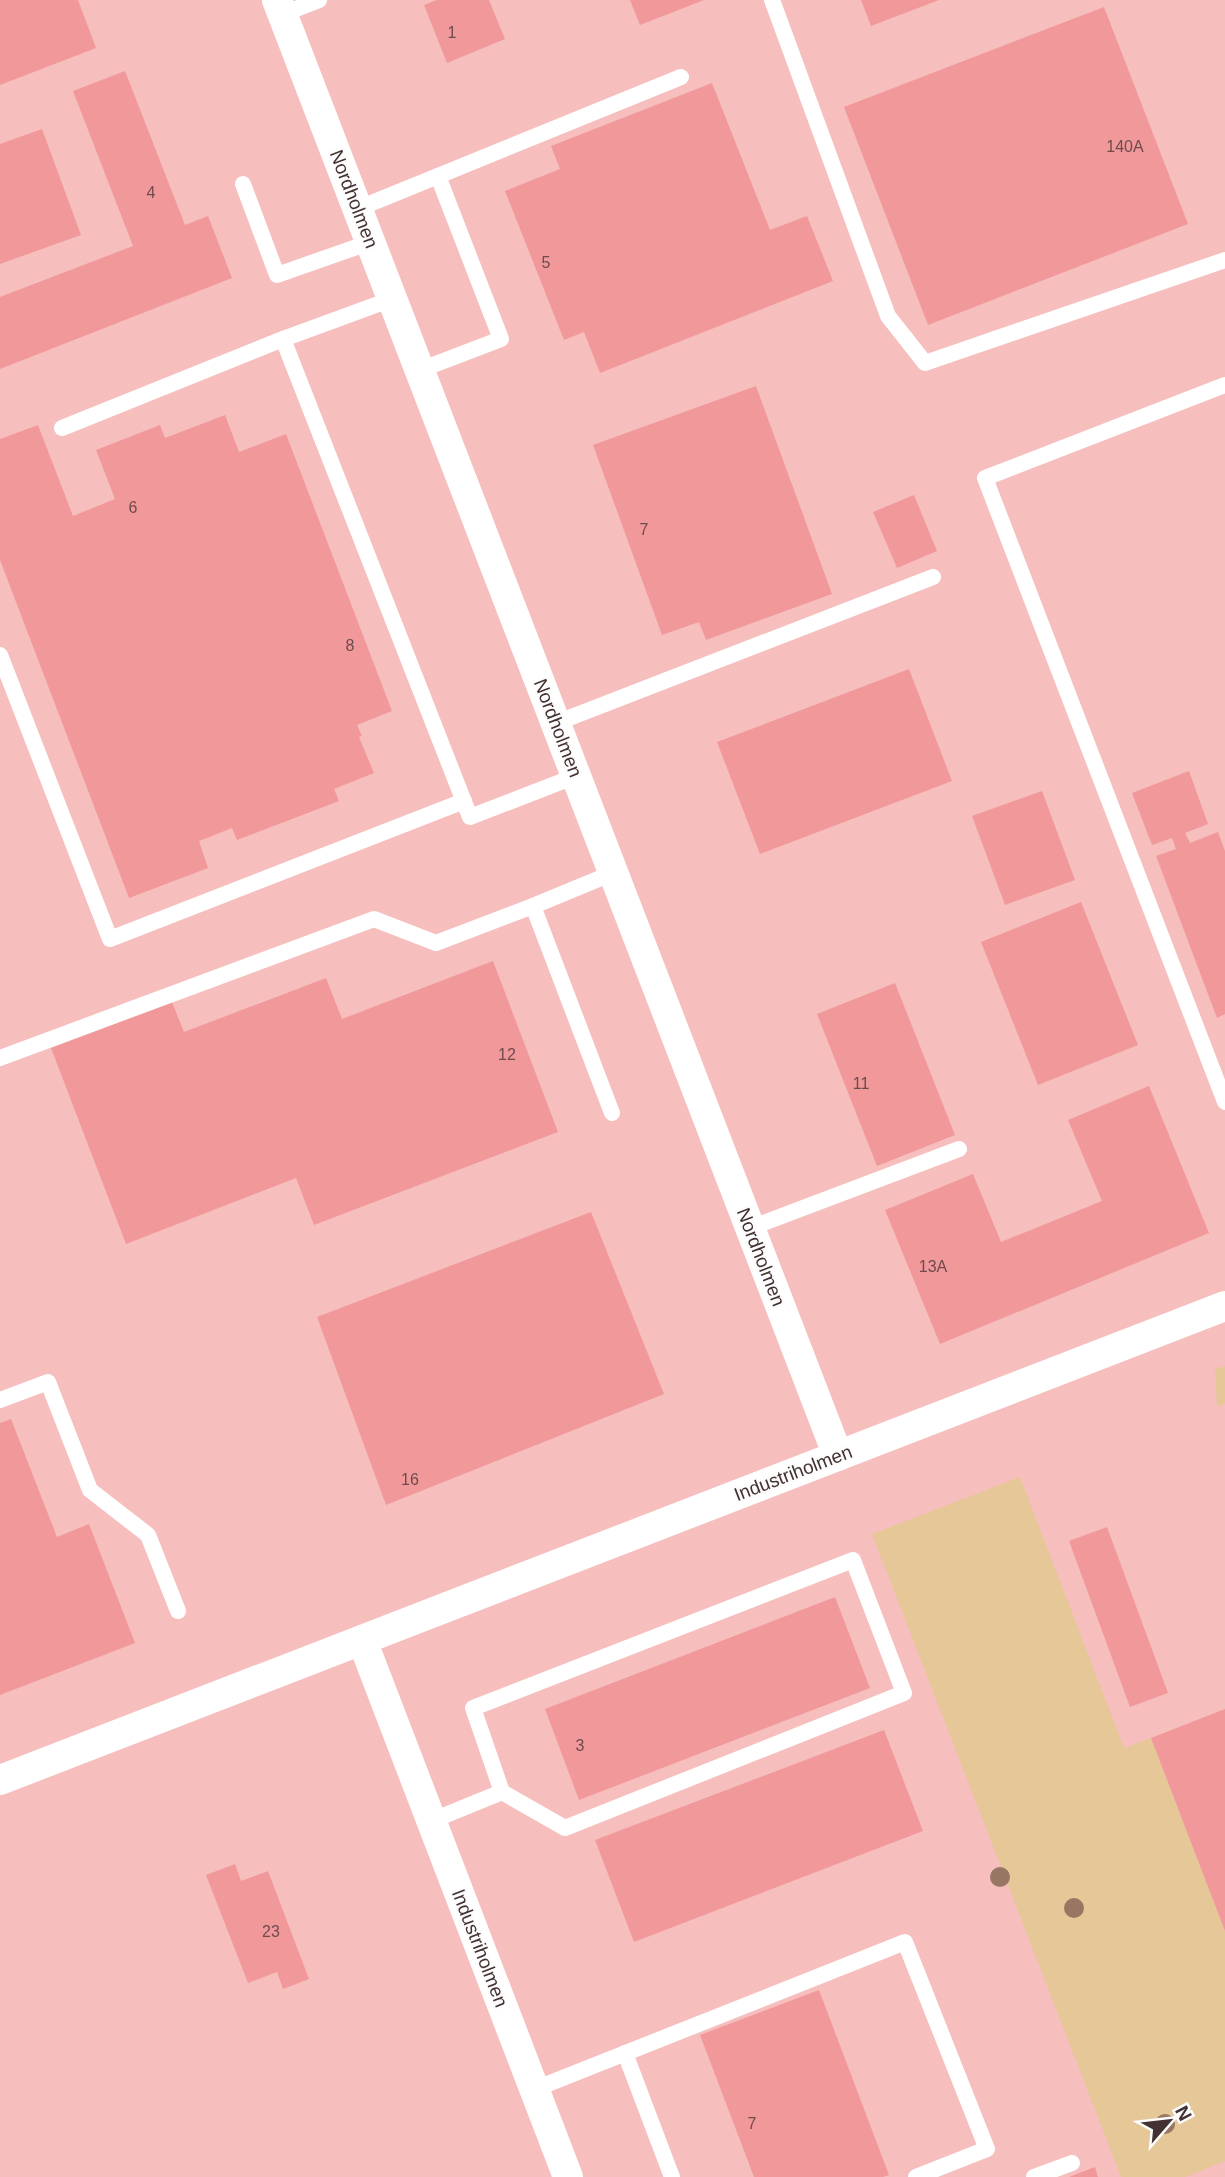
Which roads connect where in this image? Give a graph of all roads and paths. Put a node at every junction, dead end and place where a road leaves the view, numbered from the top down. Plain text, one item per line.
1 (319, 0) edge
2 (772, 0) edge
3 (280, 7) edge
4 (681, 77) dead end
5 (438, 176) junction
6 (243, 184) dead end
7 (357, 209) junction
8 (371, 242) junction
9 (1225, 260) edge
10 (392, 299) junction
11 (283, 339) junction
12 (420, 370) junction
13 (1225, 385) edge
14 (62, 428) dead end
15 (933, 577) dead end
16 (0, 655) edge
17 (556, 723) junction
18 (576, 776) junction
19 (464, 801) junction
20 (613, 873) junction
21 (533, 906) junction
22 (0, 1058) edge
23 (1225, 1102) edge
24 (612, 1113) dead end
25 (959, 1149) dead end
26 (750, 1227) junction
27 (1225, 1306) edge
28 (0, 1400) edge
29 (838, 1456) junction
30 (177, 1611) dead end
31 (362, 1640) junction
32 (0, 1780) edge
33 (502, 1791) junction
34 (431, 1821) junction
35 (625, 2053) junction
36 (535, 2089) junction
37 (1072, 2163) dead end
38 (568, 2177) edge
39 (673, 2177) edge
40 (916, 2177) edge
41 (1034, 2177) edge

1 - 3 lane
2 - 9 lane
3 - 7 street, Nordholmen
4 - 5 lane
5 - 7 lane
5 - 12 lane
6 - 8 lane
7 - 8 street, Nordholmen
8 - 10 street, Nordholmen
10 - 11 lane
10 - 12 street, Nordholmen
11 - 14 lane
11 - 19 lane
12 - 17 street, Nordholmen
13 - 23 lane
15 - 17 lane
16 - 19 lane
17 - 18 street, Nordholmen
18 - 19 lane
18 - 20 street, Nordholmen
20 - 21 lane
20 - 26 street, Nordholmen
21 - 22 lane
21 - 24 lane
25 - 26 lane
26 - 29 street, Nordholmen
27 - 29 street, Industriholmen
28 - 30 lane
29 - 31 street, Industriholmen
31 - 32 street, Industriholmen
31 - 34 street, Industriholmen
33 - 33 lane
33 - 34 lane
34 - 36 street, Industriholmen
35 - 36 lane
35 - 39 lane
35 - 40 lane
36 - 38 street, Industriholmen
37 - 41 lane

